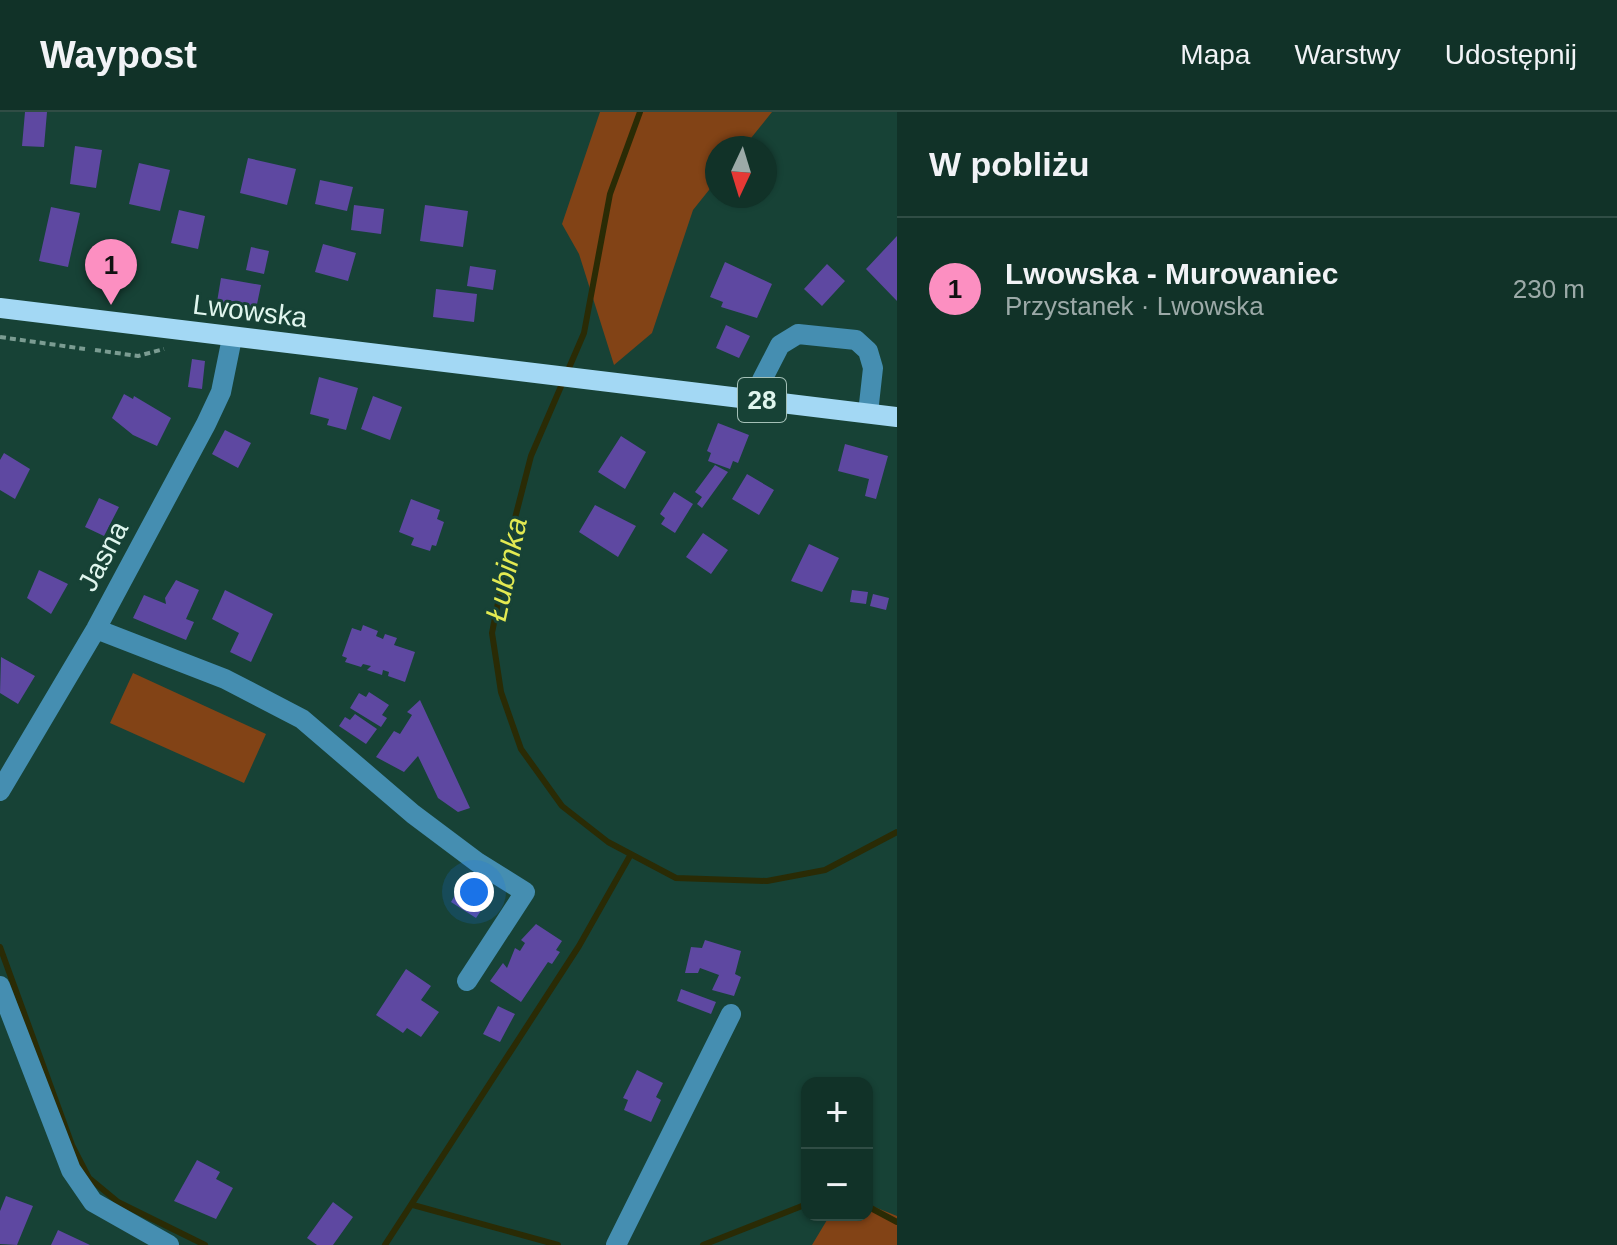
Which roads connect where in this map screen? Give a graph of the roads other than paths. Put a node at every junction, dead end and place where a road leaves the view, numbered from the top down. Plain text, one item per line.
1 (0, 308) edge
2 (232, 338) junction
3 (759, 399) junction
4 (868, 413) junction
5 (897, 417) edge
6 (96, 629) junction
7 (0, 791) edge
8 (467, 981) dead end
9 (0, 986) edge
10 (731, 1014) dead end
11 (169, 1245) edge
12 (616, 1245) edge

1 - 2 main road, Lwowska / 28
2 - 3 main road, Lwowska / 28
2 - 6 street, Jasna
3 - 4 main road, 28
3 - 4 street
4 - 5 main road, 28
6 - 7 street, Jasna
6 - 8 street
9 - 11 street
10 - 12 street

